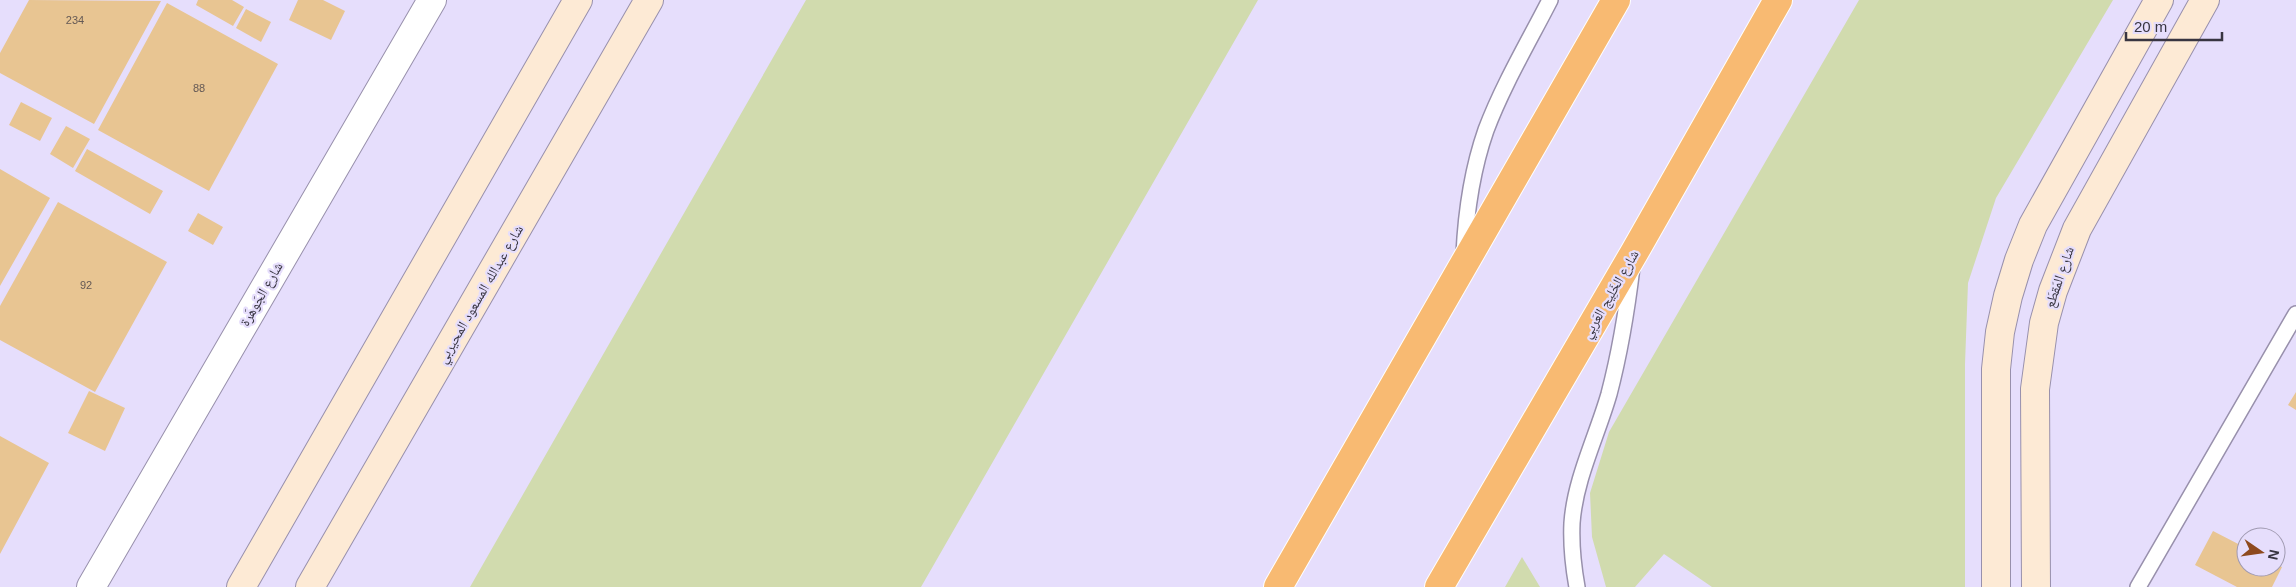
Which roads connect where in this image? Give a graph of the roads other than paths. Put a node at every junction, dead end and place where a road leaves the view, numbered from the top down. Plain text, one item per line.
1 (432, 0) edge
2 (578, 0) edge
3 (649, 0) edge
4 (1550, 0) edge
5 (1616, 0) edge
6 (1778, 0) edge
7 (2159, 0) edge
8 (2205, 0) edge
9 (1634, 253) junction
10 (1464, 264) junction
11 (2296, 314) edge
12 (91, 587) edge
13 (241, 587) edge
14 (310, 587) edge
15 (1278, 587) edge
16 (1438, 587) edge
17 (1577, 587) edge
18 (1996, 587) edge
19 (2036, 587) edge
20 (2138, 587) edge

1 - 12 street, شارع الجَوهَرة
2 - 13 street
3 - 14 street, شارع عبدالله المسعود المحيربي
4 - 10 lane
5 - 10 highway
6 - 9 highway, شارع الخَلِيج العَربِي
7 - 18 street
8 - 19 street, شارع المَقطَع
9 - 16 highway, شارع الخَلِيج العَربِي
9 - 17 lane
10 - 15 highway
11 - 20 lane

